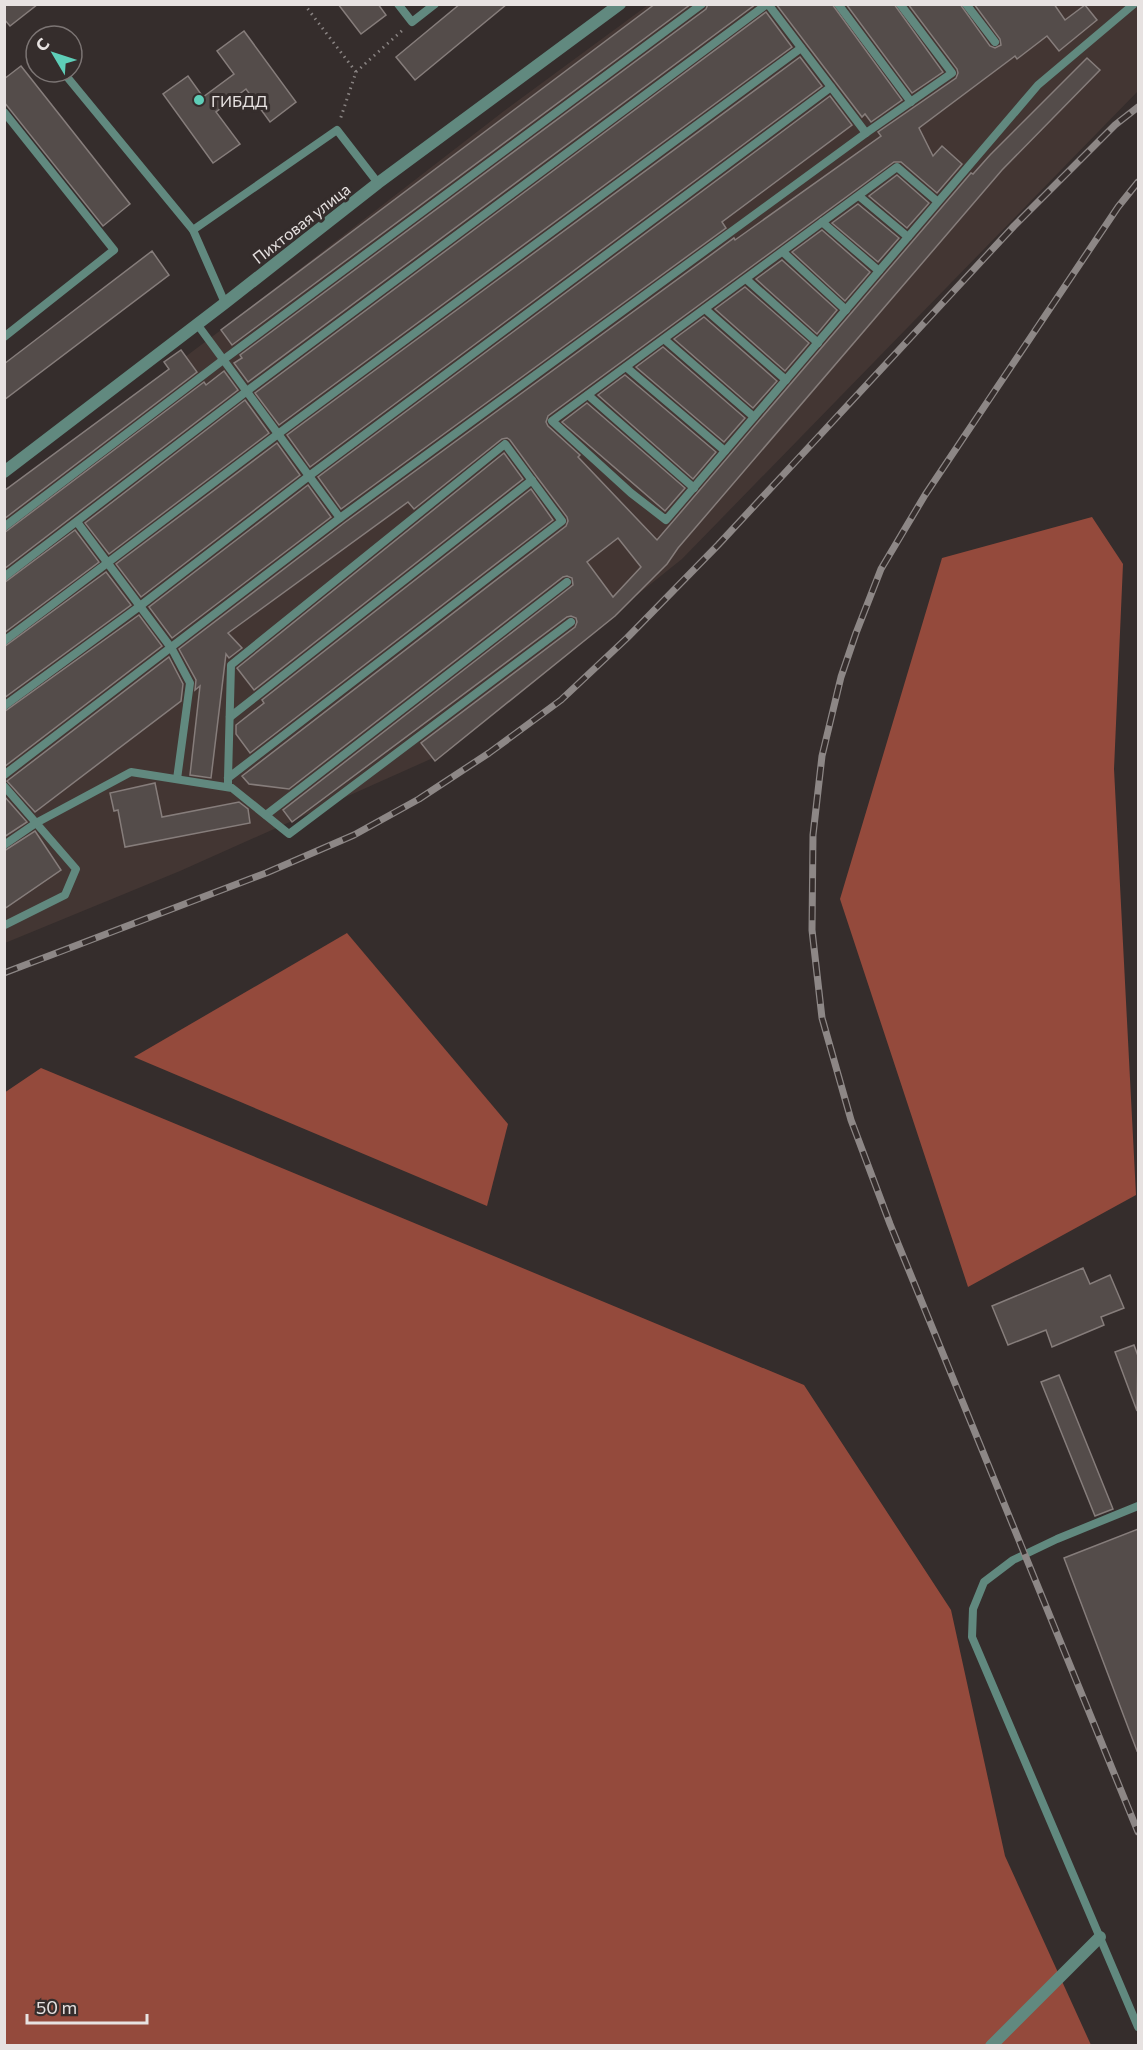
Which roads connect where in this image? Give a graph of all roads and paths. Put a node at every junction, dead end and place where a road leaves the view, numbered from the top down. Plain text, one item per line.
1 (304, 4) edge
2 (398, 4) edge
3 (435, 4) edge
4 (620, 4) edge
5 (702, 4) edge
6 (767, 4) edge
7 (838, 4) edge
8 (900, 4) edge
9 (966, 4) edge
10 (1134, 4) edge
11 (412, 22) junction
12 (995, 42) dead end
13 (801, 48) junction
14 (356, 72) junction
15 (73, 84) edge
16 (831, 87) junction
17 (911, 102) junction
18 (4, 112) edge
19 (337, 130) junction
20 (866, 133) junction
21 (378, 183) junction
22 (859, 195) junction
23 (938, 202) junction
24 (822, 222) junction
25 (193, 230) junction
26 (908, 237) junction
27 (783, 252) junction
28 (879, 271) junction
29 (746, 279) junction
30 (225, 303) junction
31 (705, 309) junction
32 (846, 310) junction
33 (197, 324) junction
34 (4, 337) edge
35 (664, 339) junction
36 (818, 343) junction
37 (223, 360) junction
38 (626, 367) junction
39 (786, 380) junction
40 (247, 392) junction
41 (588, 395) junction
42 (754, 417) junction
43 (278, 434) junction
44 (725, 451) junction
45 (4, 472) edge
46 (309, 476) junction
47 (532, 480) junction
48 (694, 488) junction
49 (340, 518) junction
50 (76, 522) junction
51 (4, 527) edge
52 (108, 564) junction
53 (4, 576) edge
54 (567, 582) dead end
55 (140, 606) junction
56 (571, 622) dead end
57 (4, 641) edge
58 (172, 649) junction
59 (4, 706) edge
60 (230, 717) junction
61 (4, 775) edge
62 (177, 779) junction
63 (228, 783) junction
64 (4, 786) edge
65 (266, 815) junction
66 (36, 823) junction
67 (4, 845) edge
68 (4, 925) edge
69 (1138, 1506) edge
70 (1100, 1937) junction
71 (1138, 2027) edge
72 (991, 2046) edge

1 - 14 path
2 - 11 lane
3 - 11 lane
4 - 21 street, Пихтовая улица
5 - 37 lane
6 - 13 lane
6 - 40 lane
7 - 17 lane
8 - 17 lane
9 - 12 lane
10 - 23 lane
11 - 14 path
13 - 16 lane
13 - 43 lane
14 - 19 path
15 - 25 lane
16 - 20 lane
16 - 46 lane
17 - 20 lane
18 - 34 lane
19 - 21 lane
19 - 25 lane
20 - 49 lane
21 - 30 street, Пихтовая улица
22 - 23 lane
22 - 24 lane
22 - 26 lane
23 - 26 lane
24 - 27 lane
24 - 28 lane
25 - 30 lane
26 - 28 lane
27 - 29 lane
27 - 32 lane
28 - 32 lane
29 - 31 lane
29 - 36 lane
30 - 33 street, Пихтовая улица
31 - 35 lane
31 - 39 lane
32 - 36 lane
33 - 37 lane
33 - 45 street, Пихтовая улица
35 - 38 lane
35 - 42 lane
36 - 39 lane
37 - 40 lane
37 - 51 lane
38 - 41 lane
38 - 44 lane
39 - 42 lane
40 - 43 lane
40 - 50 lane
41 - 48 lane
41 - 48 lane
42 - 44 lane
43 - 46 lane
43 - 52 lane
44 - 48 lane
46 - 49 lane
46 - 55 lane
47 - 60 lane
47 - 60 lane
47 - 63 lane
49 - 58 lane
50 - 52 lane
50 - 53 lane
52 - 55 lane
52 - 57 lane
54 - 65 lane
55 - 58 lane
55 - 59 lane
56 - 65 lane
58 - 61 lane
58 - 62 lane
60 - 63 lane
62 - 63 lane
62 - 66 lane
63 - 65 lane
64 - 66 lane
66 - 67 lane
66 - 68 lane
69 - 70 lane
70 - 71 lane
70 - 72 street

